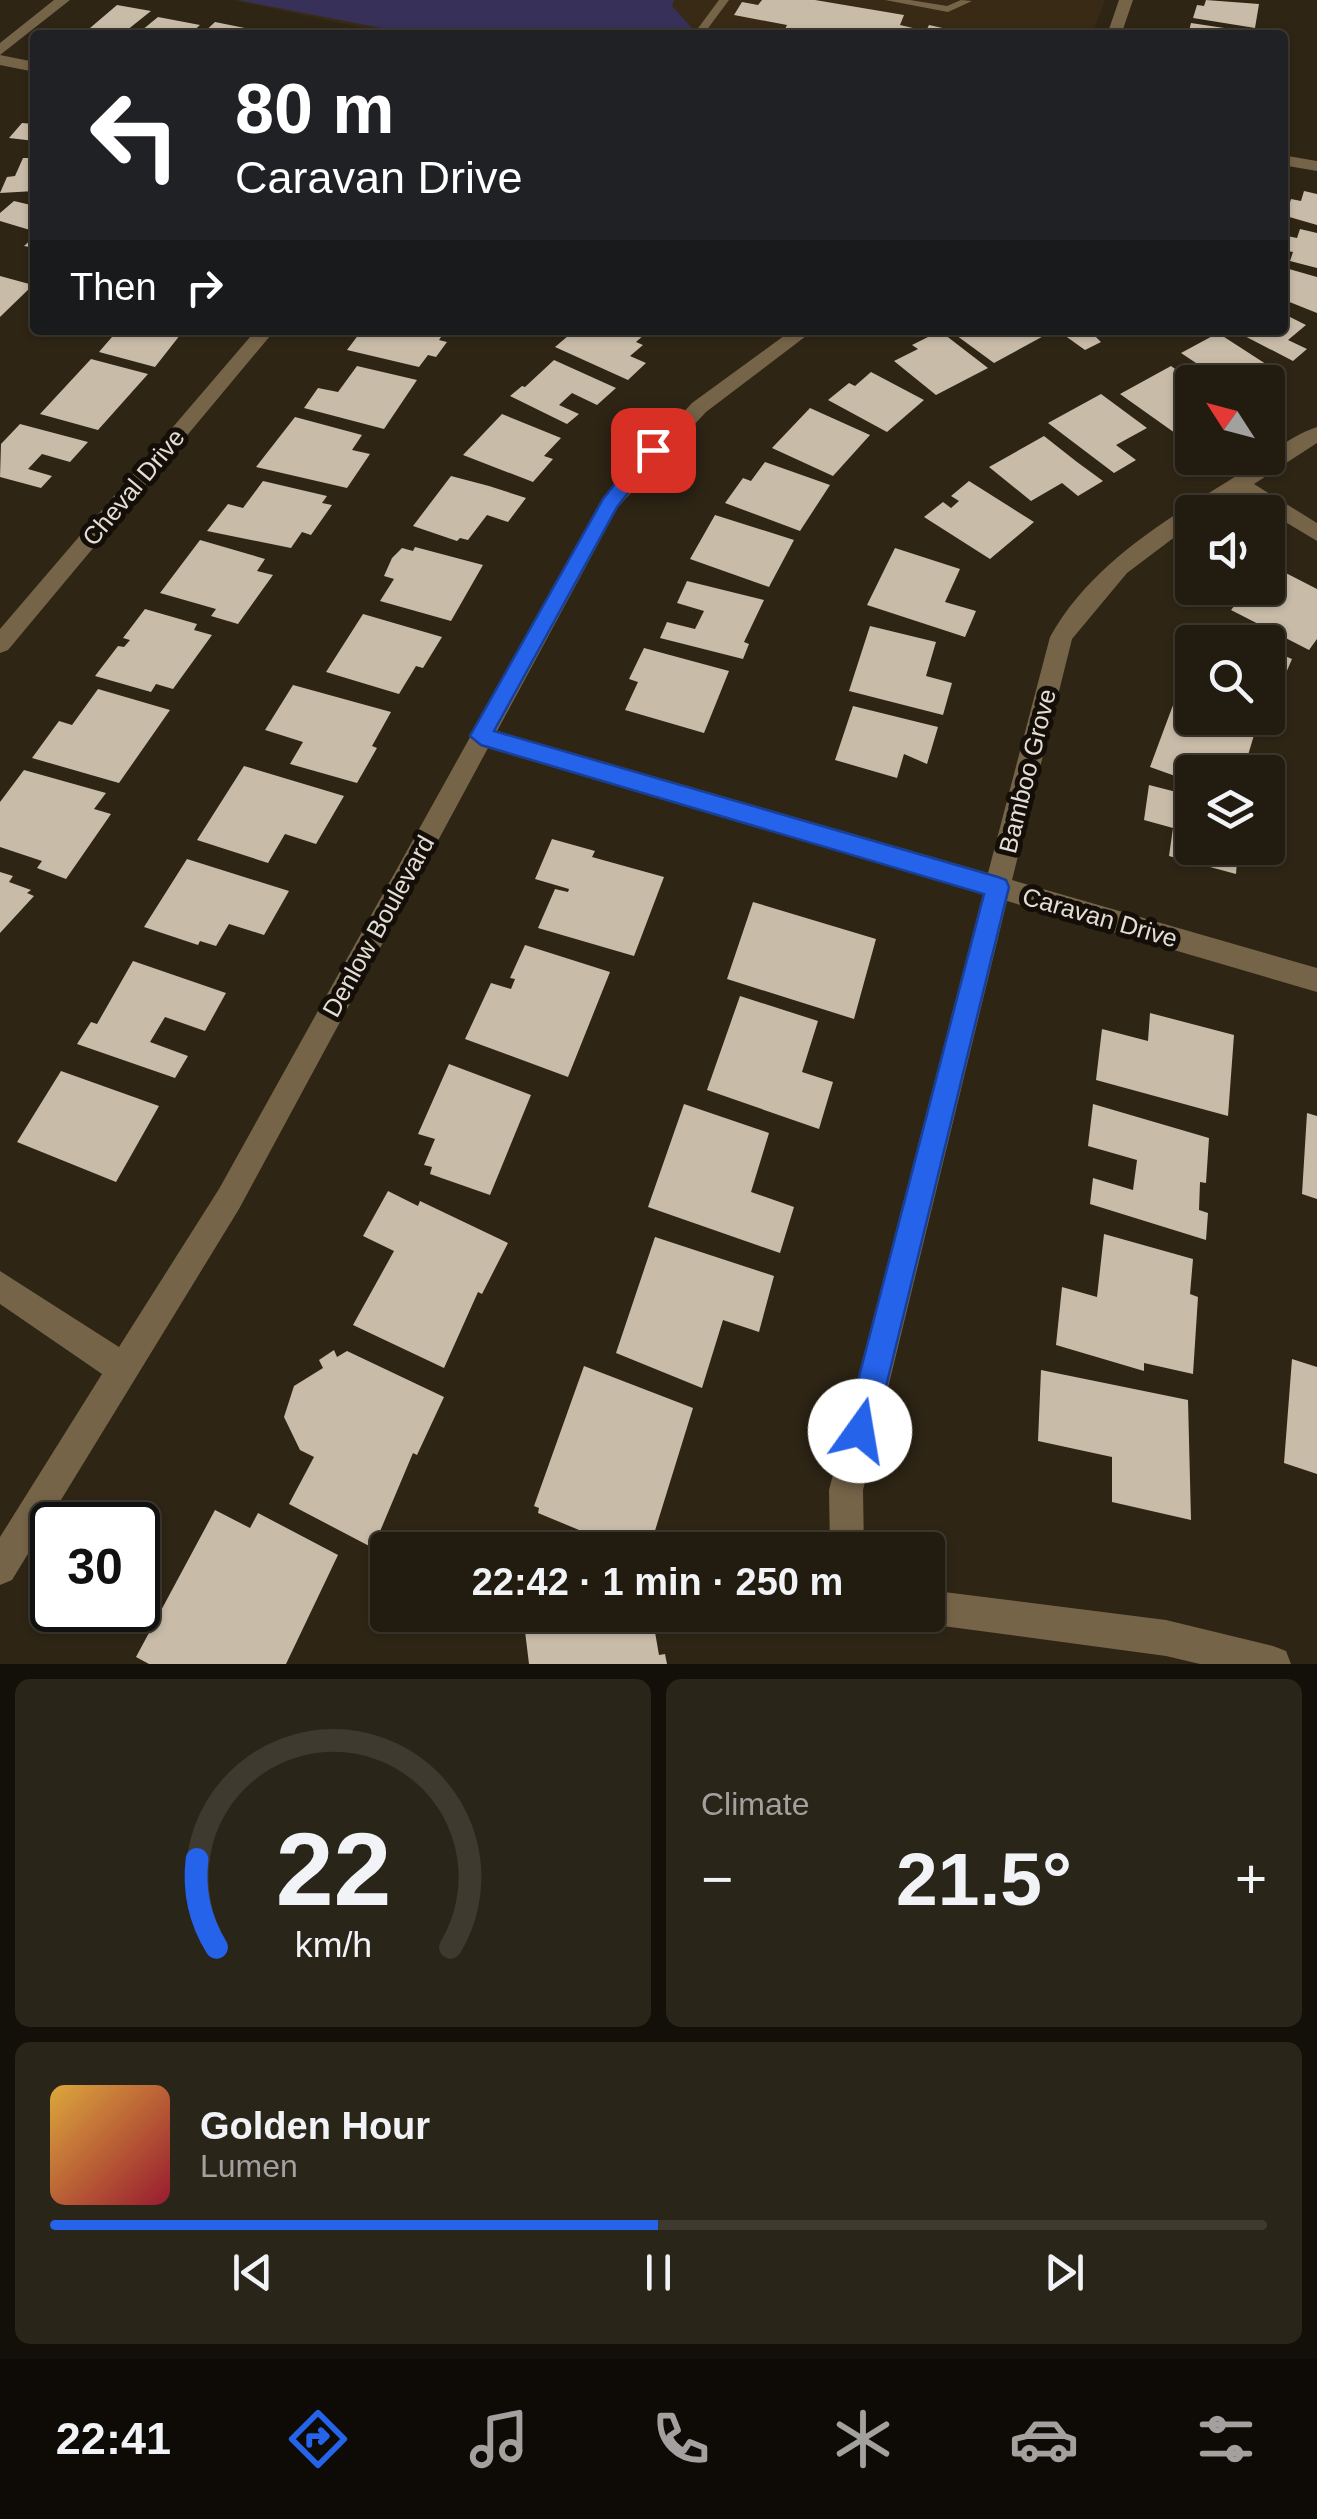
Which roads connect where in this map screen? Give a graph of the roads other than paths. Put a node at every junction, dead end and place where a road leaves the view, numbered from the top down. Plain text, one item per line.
1 (63, 0) edge
2 (724, 0) edge
3 (890, 0) edge
4 (1126, 0) edge
5 (967, 2) edge
6 (702, 30) edge
7 (1116, 30) edge
8 (0, 50) edge
9 (0, 60) edge
10 (30, 67) edge
11 (1288, 161) edge
12 (1317, 166) edge
13 (262, 335) edge
14 (797, 335) edge
15 (1317, 434) edge
16 (1240, 484) junction
17 (1223, 495) edge
18 (1175, 527) edge
19 (1317, 533) edge
20 (0, 644) edge
21 (481, 736) junction
22 (998, 887) junction
23 (1317, 980) edge
24 (0, 1286) edge
25 (123, 1369) junction
26 (846, 1532) edge
27 (0, 1568) edge
28 (945, 1609) edge
29 (1273, 1664) edge

1 - 8 street
2 - 6 lane
3 - 5 lane
4 - 7 street
9 - 10 street
11 - 12 street
13 - 20 street, Cheval Drive
14 - 21 street, Denlow Boulevard
15 - 16 street, Bamboo Grove
16 - 17 street, Bamboo Grove
16 - 19 street
18 - 22 street, Bamboo Grove
21 - 22 street, Caravan Drive
21 - 25 street, Denlow Boulevard
22 - 23 street, Caravan Drive
22 - 26 street, Bamboo Grove
24 - 25 street
25 - 27 street, Denlow Boulevard
28 - 29 street

